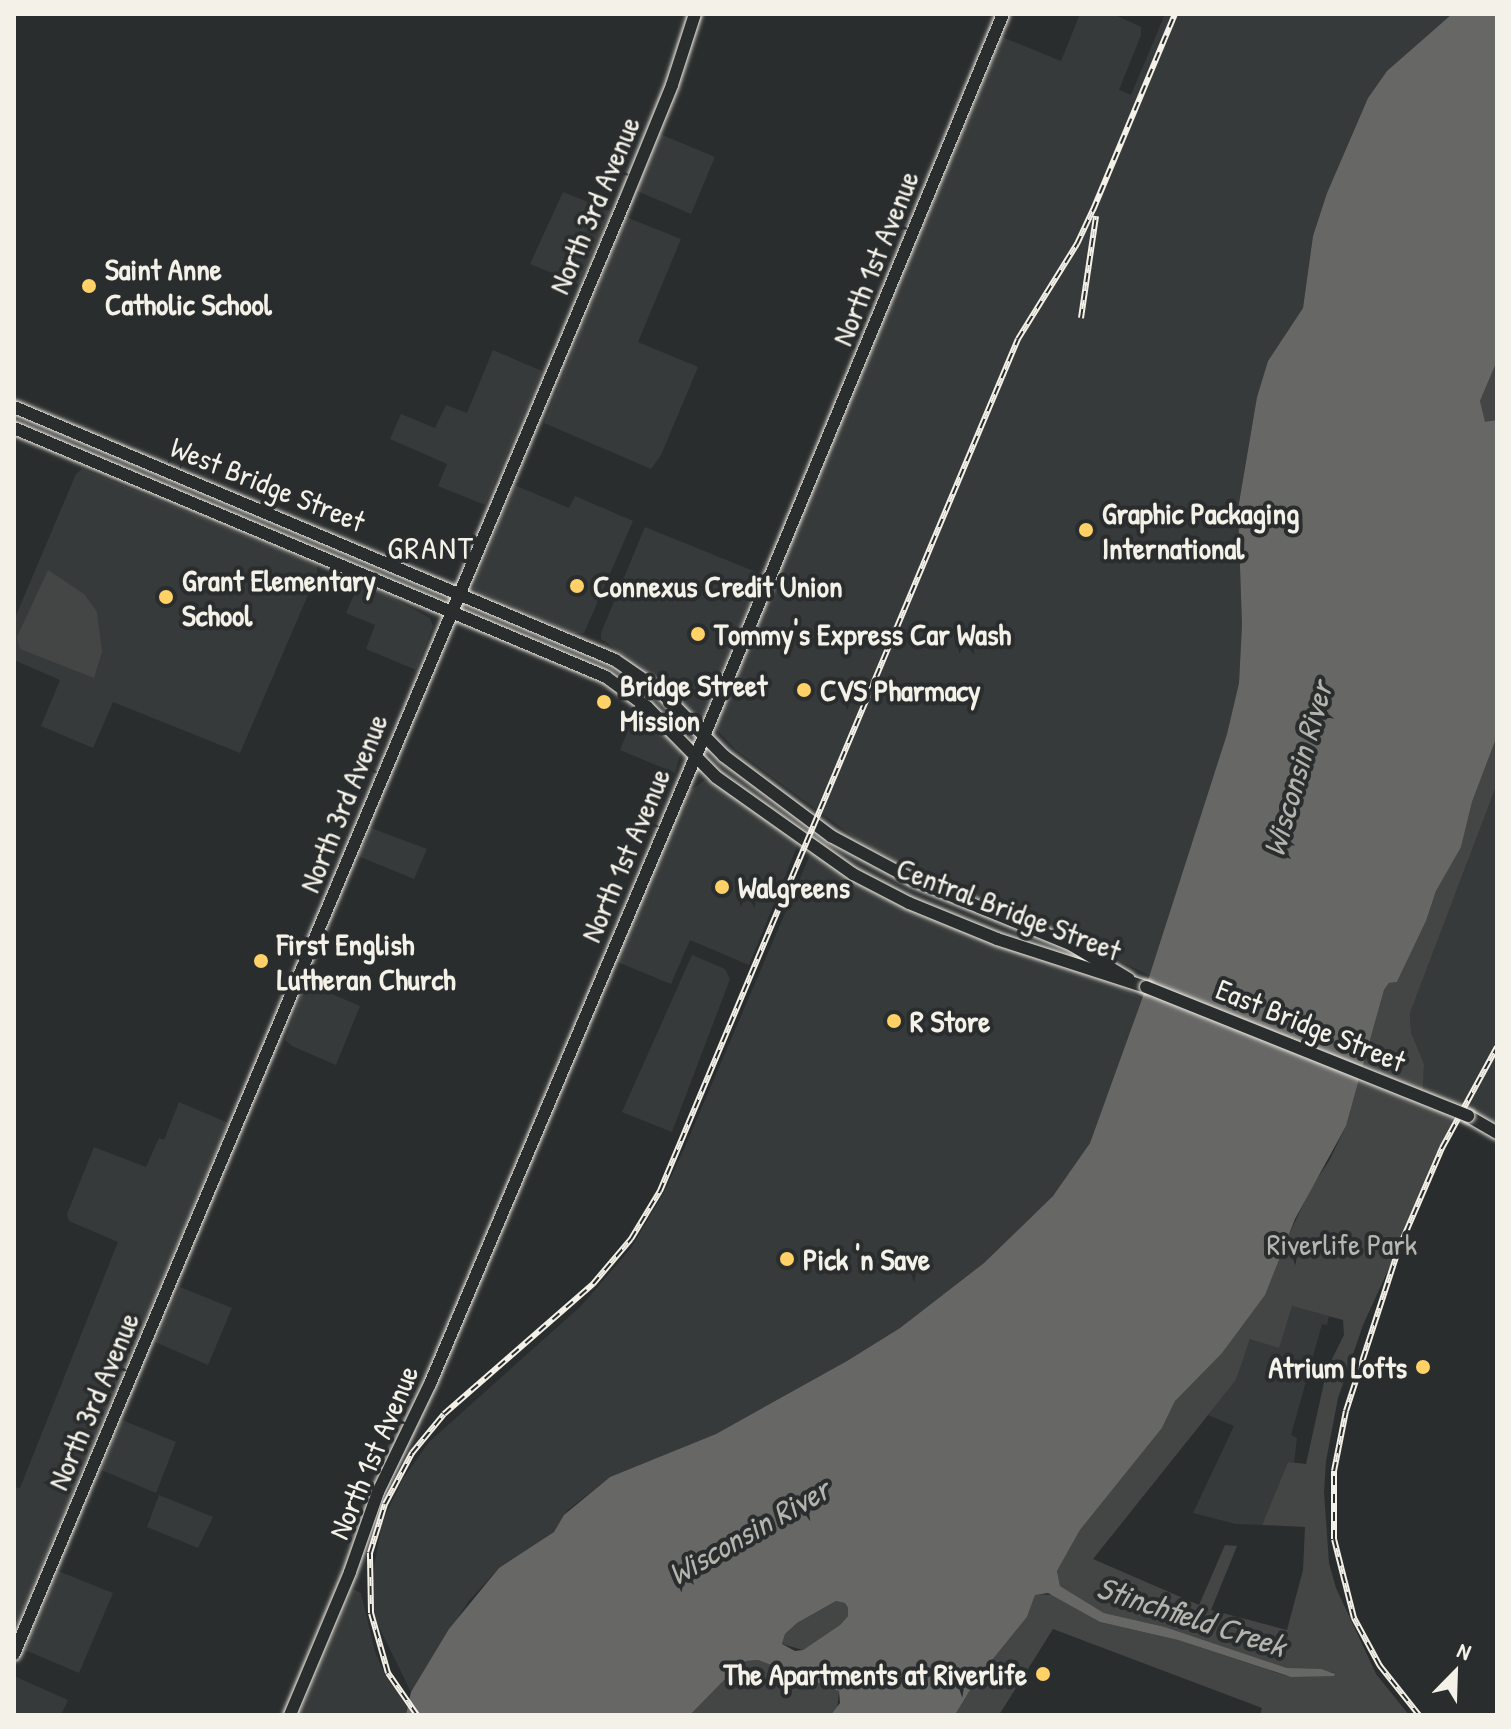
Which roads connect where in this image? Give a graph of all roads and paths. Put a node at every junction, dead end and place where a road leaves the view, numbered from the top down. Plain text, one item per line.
1 (695, 14) edge
2 (1003, 14) edge
3 (14, 407) edge
4 (14, 428) edge
5 (459, 593) junction
6 (450, 612) junction
7 (703, 738) junction
8 (695, 758) junction
9 (814, 824) joint
10 (806, 843) joint
11 (1135, 983) junction
12 (1468, 1116) junction
13 (1497, 1122) edge
14 (1497, 1133) edge
15 (14, 1654) edge
16 (290, 1715) edge

1 - 5 main road, North 3rd Avenue
2 - 7 main road, North 1st Avenue
3 - 5 main road, West Bridge Street
4 - 6 main road, West Bridge Street
5 - 6 main road, North 3rd Avenue
5 - 7 main road, West Bridge Street
6 - 8 main road, West Bridge Street
6 - 15 main road, North 3rd Avenue
7 - 8 main road, North 1st Avenue
7 - 9 main road, West Bridge Street
8 - 10 main road, West Bridge Street
8 - 16 main road, North 1st Avenue
9 - 11 main road, Central Bridge Street
10 - 11 main road, Central Bridge Street
11 - 12 main road, East Bridge Street, bridge
12 - 13 main road, East Bridge Street
12 - 14 main road, East Bridge Street

